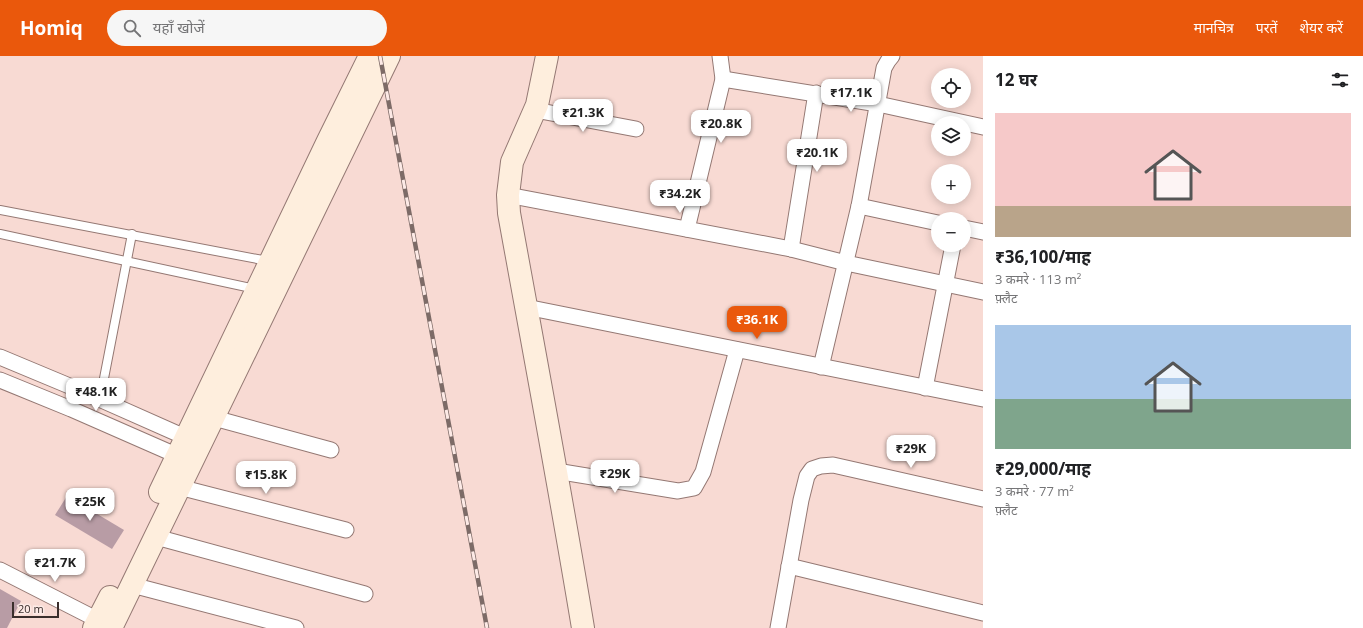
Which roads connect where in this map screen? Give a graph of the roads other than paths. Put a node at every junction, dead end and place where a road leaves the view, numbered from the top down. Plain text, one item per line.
1 (370, 56) edge
2 (389, 56) edge
3 (547, 56) edge
4 (720, 56) edge
5 (892, 56) edge
6 (723, 79) junction
7 (816, 93) junction
8 (878, 104) junction
9 (535, 110) junction
10 (983, 127) edge
11 (636, 129) dead end
12 (508, 196) junction
13 (859, 206) junction
14 (0, 210) edge
15 (931, 221) edge
16 (687, 229) junction
17 (971, 229) edge
18 (983, 232) edge
19 (0, 234) edge
20 (132, 234) junction
21 (791, 249) junction
22 (953, 252) edge
23 (127, 262) junction
24 (279, 263) junction
25 (846, 263) junction
26 (947, 283) junction
27 (266, 291) junction
28 (983, 292) edge
29 (526, 307) junction
30 (737, 350) junction
31 (0, 358) edge
32 (821, 367) junction
33 (0, 380) edge
34 (926, 388) junction
35 (100, 399) junction
36 (983, 399) edge
37 (214, 418) junction
38 (189, 450) junction
39 (331, 450) dead end
40 (556, 471) junction
41 (179, 487) junction
42 (983, 499) edge
43 (346, 530) dead end
44 (156, 537) junction
45 (789, 566) junction
46 (0, 570) edge
47 (132, 585) junction
48 (365, 594) dead end
49 (983, 613) edge
50 (101, 625) edge
51 (296, 628) edge
52 (583, 628) edge
53 (778, 628) edge

1 - 24 main road
2 - 24 main road
3 - 9 main road
4 - 6 street
5 - 8 street
6 - 7 street
6 - 16 street
7 - 8 street
7 - 21 street
8 - 10 street
8 - 13 street
9 - 11 street
9 - 12 main road
12 - 16 street
12 - 29 main road
13 - 15 street
13 - 25 street
14 - 20 lane
16 - 21 street
17 - 18 street
19 - 23 lane
20 - 23 lane
20 - 24 lane
21 - 25 street
22 - 26 street
23 - 27 lane
23 - 35 lane
24 - 27 main road
25 - 26 street
25 - 32 street
26 - 28 street
26 - 34 street
27 - 37 main road
27 - 38 main road
29 - 30 street
29 - 40 main road
30 - 32 street
30 - 40 street
31 - 35 street
32 - 34 street
33 - 38 street
34 - 36 street
35 - 38 street
37 - 38 main road
37 - 39 street
38 - 41 main road
38 - 50 main road
40 - 52 main road
41 - 43 street
41 - 44 main road
42 - 45 street
44 - 47 main road
44 - 48 street
45 - 49 street
45 - 53 street
46 - 50 street
47 - 50 main road
47 - 51 street

